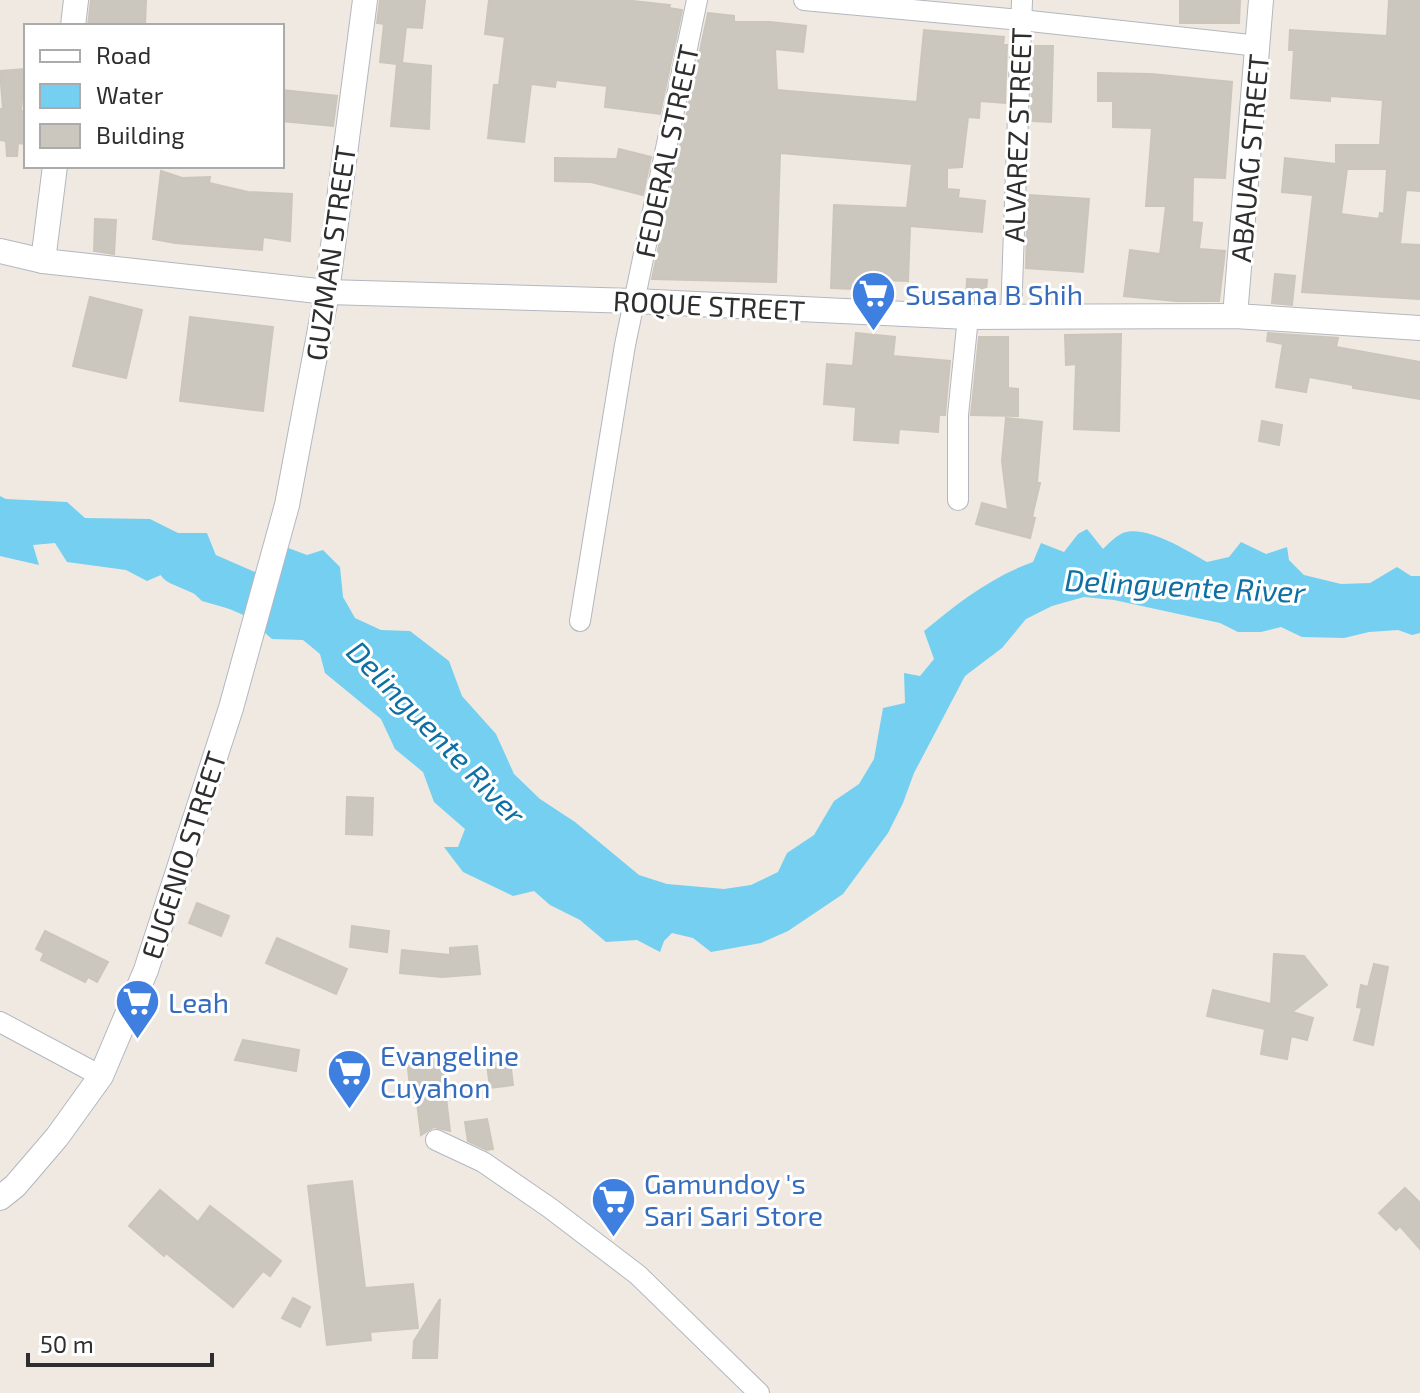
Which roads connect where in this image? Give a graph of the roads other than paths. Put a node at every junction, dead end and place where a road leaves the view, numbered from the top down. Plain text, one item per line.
1 (76, 0) edge
2 (365, 0) edge
3 (697, 0) edge
4 (804, 0) edge
5 (1261, 0) edge
6 (1021, 10) edge
7 (73, 24) edge
8 (1259, 46) junction
9 (55, 168) edge
10 (0, 251) edge
11 (43, 261) junction
12 (327, 292) junction
13 (634, 301) junction
14 (1235, 316) junction
15 (968, 317) junction
16 (1011, 317) junction
17 (1420, 328) edge
18 (958, 500) dead end
19 (580, 621) dead end
20 (231, 708) joint
21 (0, 1022) edge
22 (101, 1076) junction
23 (436, 1140) dead end
24 (0, 1198) edge
25 (759, 1393) edge

1 - 7 street
2 - 12 street, GUZMAN STREET
3 - 13 street, FEDERAL STREET
4 - 6 street
5 - 8 street, ABAUAG STREET
6 - 8 street
6 - 16 street, ALVAREZ STREET
8 - 14 street, ABAUAG STREET
9 - 11 street
10 - 11 street, ROQUE STREET
11 - 12 street, ROQUE STREET
12 - 13 street, ROQUE STREET
12 - 20 street, GUZMAN STREET
13 - 15 street, ROQUE STREET
13 - 19 street, FEDERAL STREET
14 - 16 street, ROQUE STREET
14 - 17 street, ROQUE STREET
15 - 16 street, ROQUE STREET
15 - 18 street
20 - 22 street, EUGENIO STREET
21 - 22 street
22 - 24 street, EUGENIO STREET
23 - 25 street

